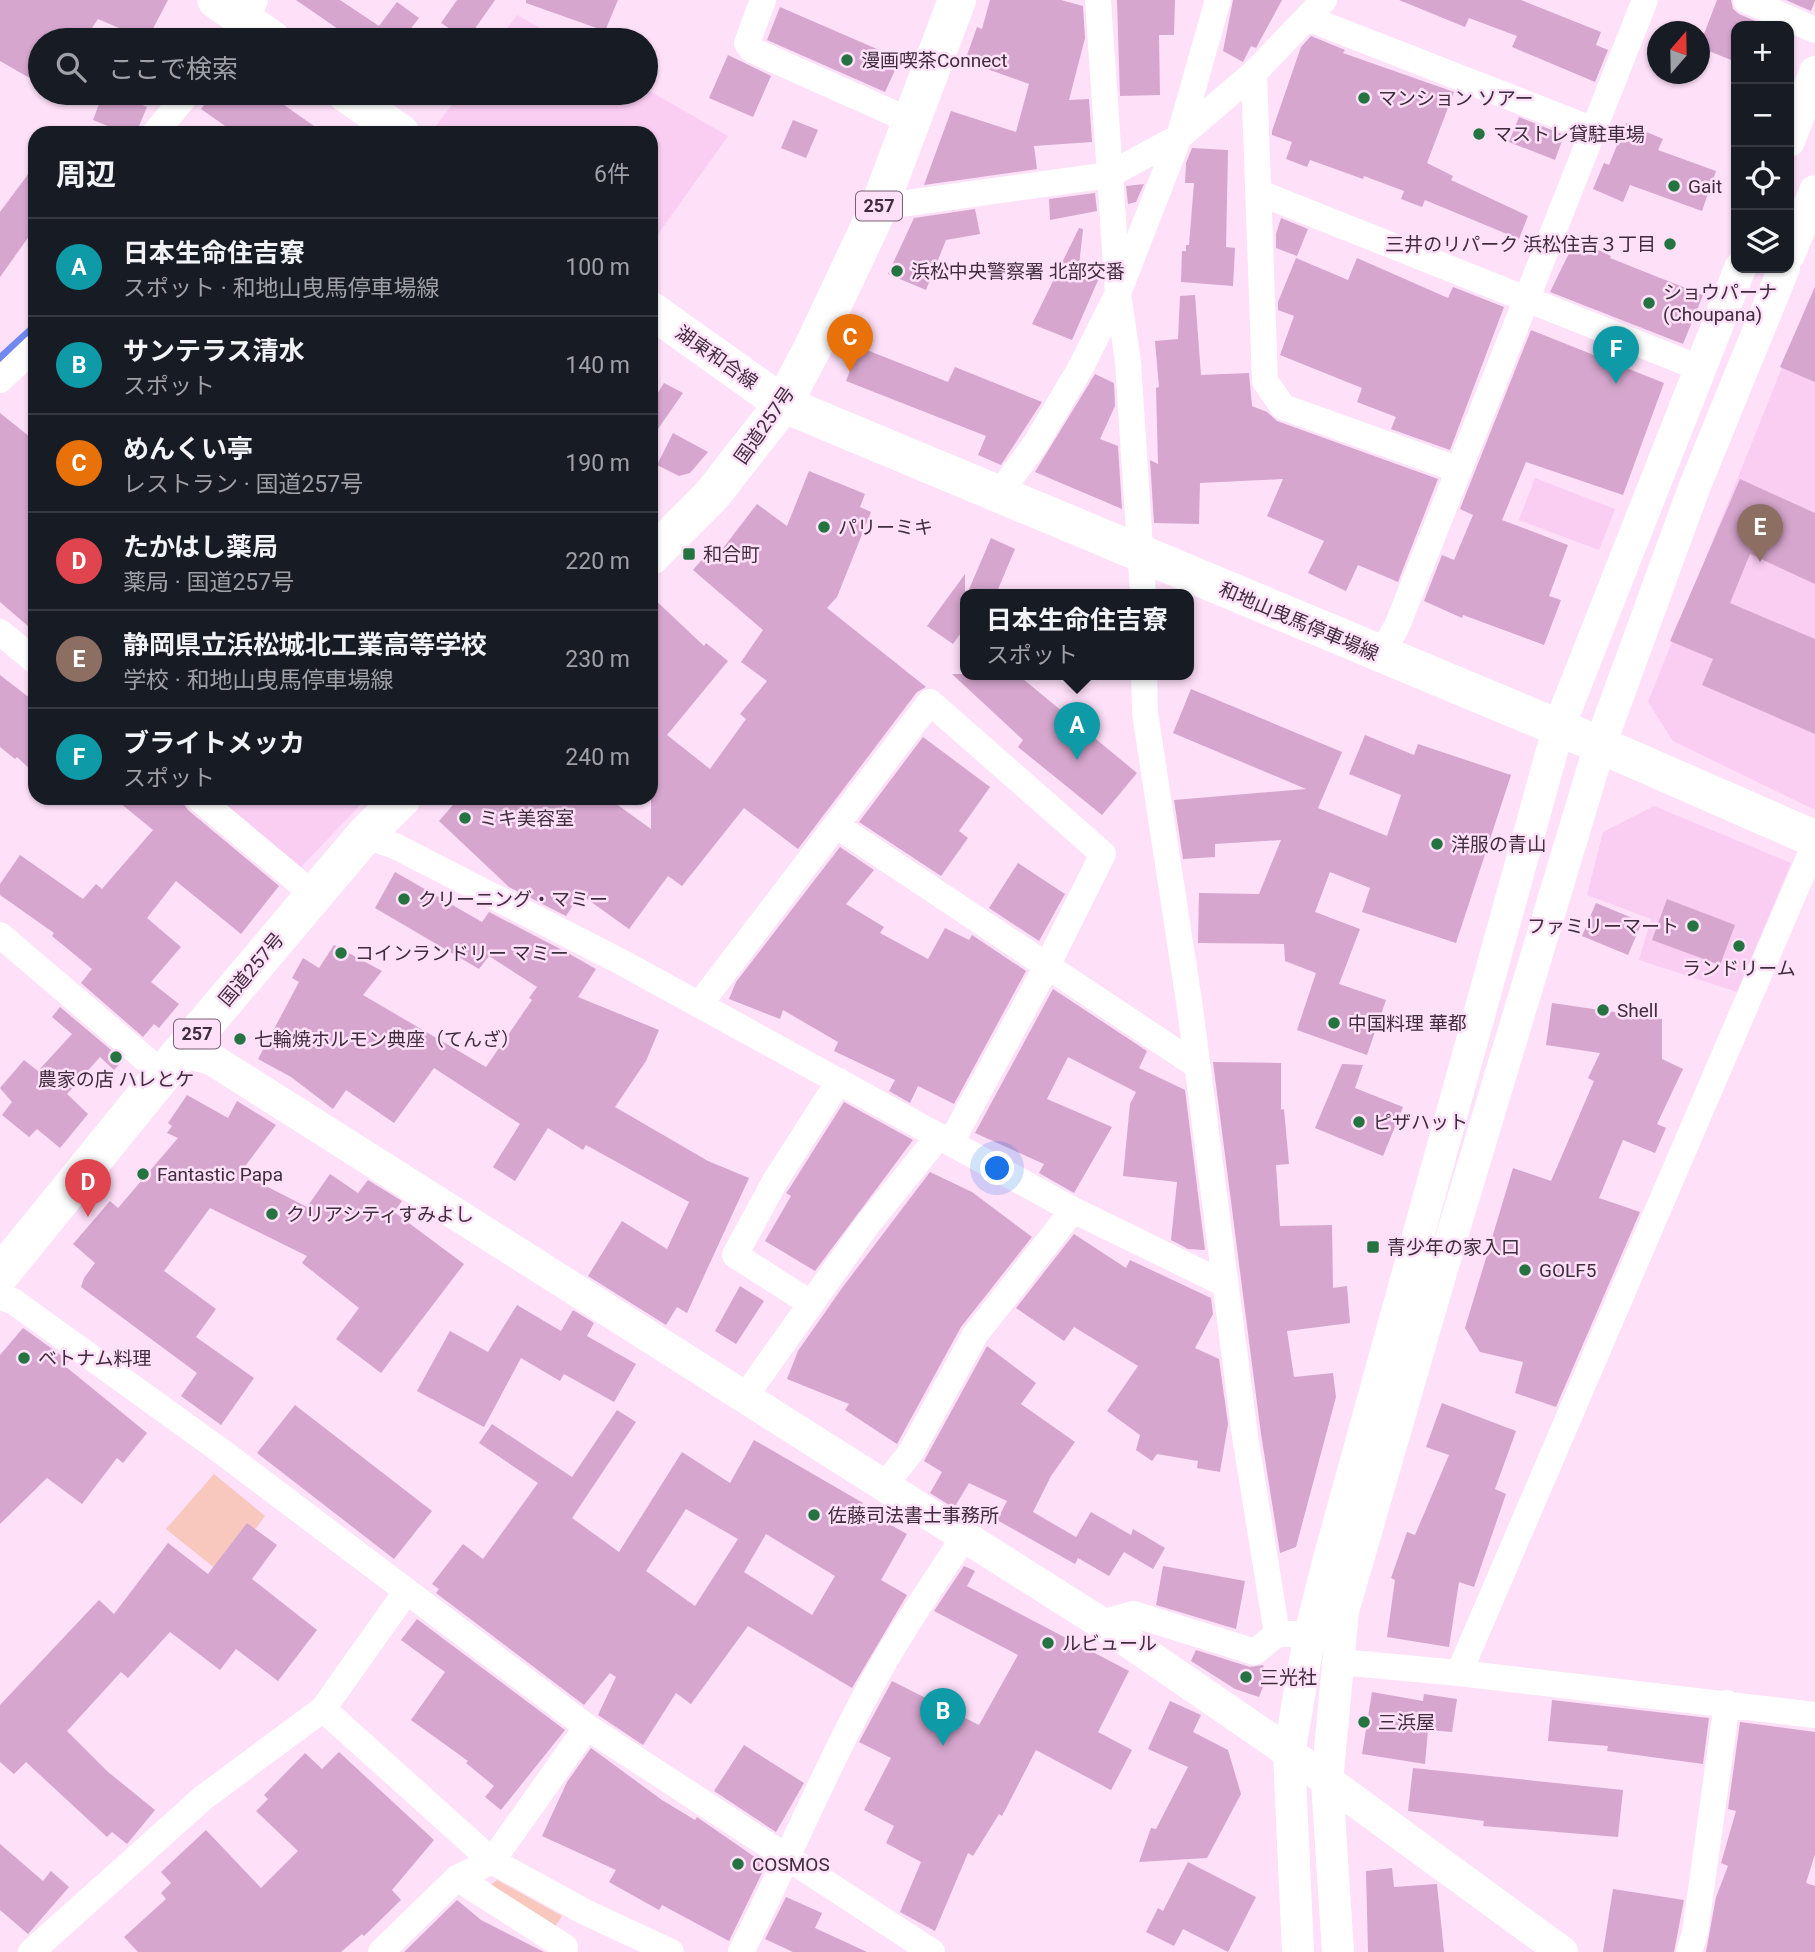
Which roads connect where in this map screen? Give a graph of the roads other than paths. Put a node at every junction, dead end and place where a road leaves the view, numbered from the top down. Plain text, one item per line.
1 (216, 0) edge
2 (763, 0) edge
3 (957, 0) edge
4 (1098, 0) edge
5 (1218, 0) edge
6 (1645, 0) edge
7 (1746, 0) edge
8 (1315, 9) edge
9 (251, 25) edge
10 (1815, 30) edge
11 (1815, 72) edge
12 (1254, 73) junction
13 (178, 105) edge
14 (362, 105) edge
15 (913, 122) junction
16 (161, 126) edge
17 (391, 126) edge
18 (1794, 128) edge
19 (1594, 130) junction
20 (1179, 137) junction
21 (1109, 175) junction
22 (1815, 191) edge
23 (1259, 193) junction
24 (879, 206) junction
25 (1794, 243) edge
26 (1738, 273) edge
27 (1782, 273) edge
28 (1118, 293) junction
29 (1527, 300) junction
30 (658, 315) edge
31 (28, 354) edge
32 (1702, 369) junction
33 (0, 380) edge
34 (783, 404) junction
35 (1459, 470) junction
36 (999, 494) junction
37 (658, 549) edge
38 (1139, 552) junction
39 (1143, 589) edge
40 (0, 632) edge
41 (28, 655) edge
42 (1380, 656) junction
43 (1144, 680) edge
44 (1558, 729) junction
45 (1600, 745) junction
46 (206, 805) edge
47 (395, 805) edge
48 (837, 826) junction
49 (364, 836) junction
50 (1815, 839) edge
51 (1815, 844) edge
52 (314, 895) junction
53 (0, 935) edge
54 (1047, 966) junction
55 (699, 1005) junction
56 (173, 1062) junction
57 (1196, 1065) junction
58 (839, 1081) junction
59 (945, 1139) junction
60 (1073, 1210) junction
61 (0, 1275) edge
62 (1225, 1284) junction
63 (0, 1297) edge
64 (810, 1303) junction
65 (744, 1398) junction
66 (884, 1486) junction
67 (964, 1537) junction
68 (406, 1592) junction
69 (1101, 1623) junction
70 (1277, 1634) junction
71 (1309, 1638) junction
72 (1340, 1662) junction
73 (1459, 1673) junction
74 (1727, 1703) junction
75 (323, 1709) junction
76 (1815, 1715) edge
77 (587, 1727) junction
78 (1289, 1754) junction
79 (1327, 1782) junction
80 (788, 1860) junction
81 (492, 1861) junction
82 (457, 1878) junction
83 (585, 1912) junction
84 (564, 1949) edge
85 (32, 1952) edge
86 (382, 1952) edge
87 (671, 1952) edge
88 (741, 1952) edge
89 (932, 1952) edge
90 (1298, 1952) edge
91 (1338, 1952) edge
92 (1562, 1952) edge
93 (1689, 1952) edge

1 - 9 main road
2 - 15 street
3 - 15 highway, 国道257号 / 257
4 - 21 street
5 - 20 street
6 - 19 street
7 - 10 street
8 - 12 street
8 - 19 street
11 - 18 street
12 - 20 street
12 - 23 street
13 - 16 street
14 - 17 main road
15 - 24 highway, 国道257号 / 257
19 - 29 street
20 - 21 street
20 - 28 street
21 - 24 street
21 - 28 street
22 - 25 street
23 - 29 street
23 - 35 street
24 - 34 highway, 国道257号 / 257
26 - 32 street
27 - 45 street
28 - 36 street
28 - 38 street
29 - 32 street
29 - 35 street
30 - 34 main road, 湖東和合線
31 - 33 street
32 - 44 street
34 - 36 main road, 和地山曳馬停車場線
34 - 37 highway, 国道257号 / 257
35 - 42 street
36 - 38 main road, 和地山曳馬停車場線
38 - 39 street
38 - 42 main road, 和地山曳馬停車場線
40 - 41 street
42 - 44 main road, 和地山曳馬停車場線
43 - 57 street
44 - 45 main road, 和地山曳馬停車場線
44 - 71 street
45 - 50 main road, 和地山曳馬停車場線
45 - 72 street
46 - 52 street
47 - 49 highway, 国道257号 / 257
48 - 54 street
48 - 54 street
48 - 55 street
49 - 52 highway, 国道257号 / 257
49 - 55 street
51 - 73 street
52 - 56 highway, 国道257号 / 257
53 - 56 street
54 - 57 street
54 - 59 street
55 - 58 street
56 - 61 highway, 国道257号 / 257
56 - 65 street
57 - 62 street
58 - 59 street
58 - 64 street
59 - 60 street
59 - 64 street
60 - 62 street
60 - 66 street
62 - 70 street
63 - 68 street
64 - 65 street
65 - 66 street
66 - 67 street
67 - 69 street
67 - 80 street
68 - 75 street
68 - 77 street
69 - 70 street
69 - 78 street
70 - 71 street
71 - 78 street
72 - 73 street
72 - 79 street
73 - 74 street
74 - 76 street
74 - 93 street
75 - 81 street
75 - 85 street
77 - 80 street
77 - 81 street
78 - 79 street
78 - 90 street
79 - 91 street
79 - 92 street
80 - 88 street
80 - 89 street
81 - 82 street
81 - 83 street
82 - 84 street
82 - 86 street
83 - 84 street
83 - 87 street

